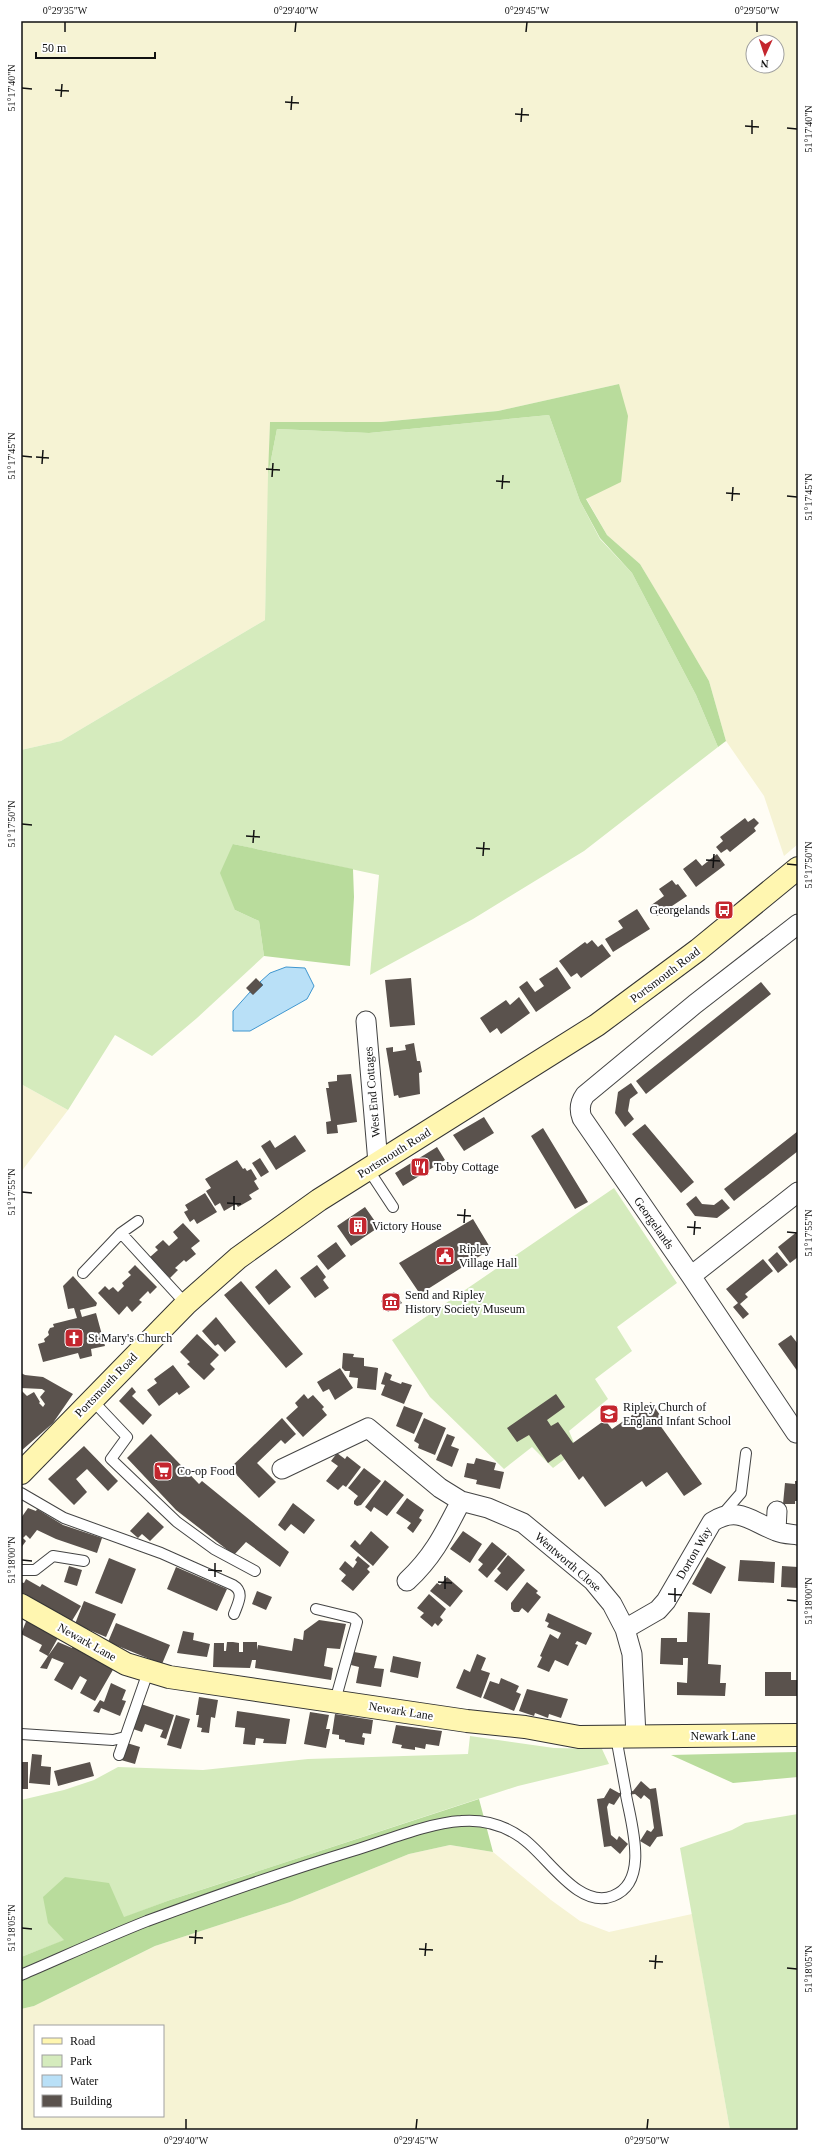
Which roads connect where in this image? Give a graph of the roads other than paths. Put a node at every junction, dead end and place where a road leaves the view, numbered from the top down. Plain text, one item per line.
1 (798, 868) edge
2 (798, 924) edge
3 (366, 1021) dead end
4 (373, 1166) junction
5 (798, 1192) edge
6 (394, 1207) dead end
7 (138, 1221) dead end
8 (121, 1233) junction
9 (83, 1273) dead end
10 (691, 1276) junction
11 (186, 1304) junction
12 (92, 1400) junction
13 (797, 1434) edge
14 (746, 1453) dead end
15 (282, 1469) dead end
16 (22, 1471) edge
17 (21, 1493) edge
18 (461, 1501) junction
19 (777, 1511) dead end
20 (722, 1515) junction
21 (776, 1531) junction
22 (798, 1535) edge
23 (84, 1562) dead end
24 (21, 1570) edge
25 (256, 1571) dead end
26 (407, 1581) dead end
27 (21, 1606) edge
28 (316, 1609) dead end
29 (234, 1614) dead end
30 (626, 1629) junction
31 (148, 1672) junction
32 (335, 1701) junction
33 (21, 1734) edge
34 (798, 1735) edge
35 (125, 1737) junction
36 (626, 1737) junction
37 (119, 1755) dead end
38 (21, 1975) edge

1 - 4 main road, Portsmouth Road
2 - 10 street, Georgelands
3 - 4 street, West End Cottages
4 - 6 lane
4 - 11 main road, Portsmouth Road
5 - 10 street
7 - 8 lane
8 - 9 lane
8 - 11 lane
10 - 13 street, Georgelands
11 - 12 main road, Portsmouth Road
12 - 16 main road, Portsmouth Road
12 - 25 lane
14 - 20 lane
15 - 18 street, Wentworth Close
17 - 29 lane
18 - 26 street
18 - 30 street, Wentworth Close
19 - 21 street
20 - 21 street, Dorton Way
20 - 30 street, Dorton Way
21 - 22 street, Dorton Way
23 - 24 lane
27 - 31 main road, Newark Lane
28 - 32 lane
30 - 36 street, Wentworth Close
31 - 32 main road, Newark Lane
31 - 35 lane
32 - 36 main road, Newark Lane
33 - 35 lane
34 - 36 main road, Newark Lane
35 - 37 lane
36 - 38 lane

